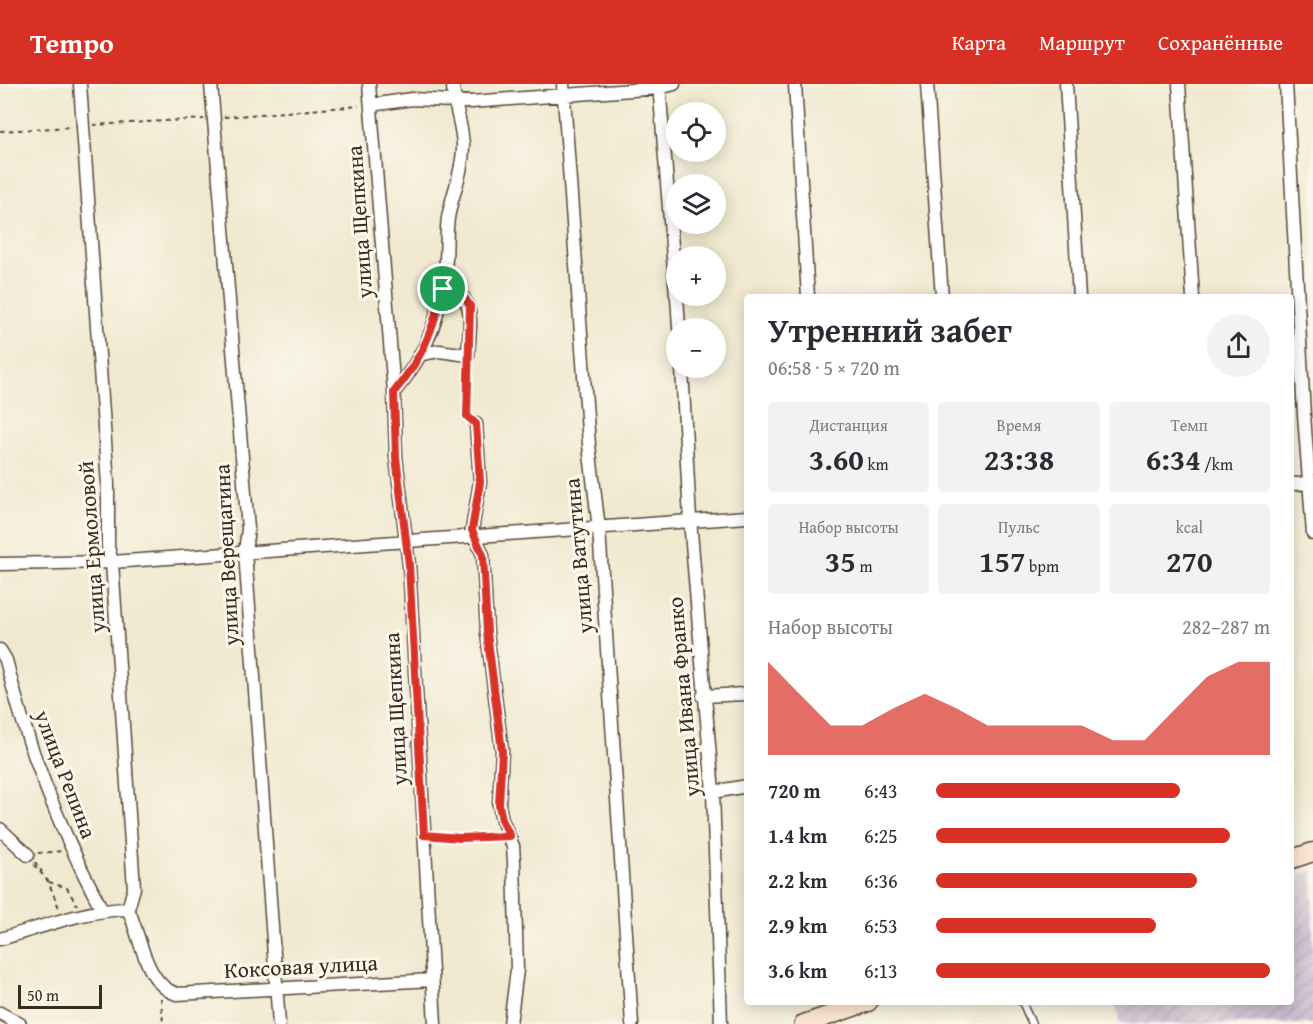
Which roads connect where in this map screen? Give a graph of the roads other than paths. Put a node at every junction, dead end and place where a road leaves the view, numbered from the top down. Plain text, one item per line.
1 (80, 84) edge
2 (211, 84) edge
3 (369, 84) edge
4 (453, 84) edge
5 (674, 84) edge
6 (927, 84) edge
7 (1066, 84) edge
8 (1179, 84) edge
9 (1286, 84) edge
10 (796, 85) edge
11 (659, 86) edge
12 (564, 90) edge
13 (456, 102) junction
14 (371, 105) junction
15 (672, 246) edge
16 (443, 289) junction
17 (808, 294) edge
18 (942, 294) edge
19 (1079, 294) edge
20 (1193, 294) edge
21 (422, 354) junction
22 (683, 378) edge
23 (394, 392) junction
24 (476, 424) road end
25 (1311, 483) edge
26 (1294, 484) edge
27 (744, 517) edge
28 (690, 520) junction
29 (599, 530) junction
30 (1313, 534) edge
31 (473, 537) junction
32 (405, 540) junction
33 (245, 552) junction
34 (112, 562) junction
35 (0, 564) edge
36 (0, 650) edge
37 (744, 694) edge
38 (703, 696) junction
39 (744, 787) edge
40 (713, 792) junction
41 (0, 830) edge
42 (1313, 852) edge
43 (28, 855) road end
44 (1294, 858) edge
45 (128, 909) junction
46 (102, 910) junction
47 (0, 939) edge
48 (432, 980) junction
49 (277, 988) junction
50 (859, 1005) edge
51 (1023, 1005) edge
52 (0, 1013) edge
53 (20, 1024) edge
54 (279, 1024) edge
55 (435, 1024) edge
56 (510, 1024) edge
57 (632, 1024) edge
58 (721, 1024) edge
59 (804, 1024) edge
60 (1032, 1024) edge

1 - 34 street, улица Ермоловой
2 - 33 street, улица Верещагина
3 - 14 street, улица Щепкина
4 - 13 street
5 - 11 street
6 - 18 street
7 - 19 street
8 - 20 street
9 - 25 street
10 - 17 street
11 - 12 street
11 - 15 street
12 - 13 street
12 - 29 street, улица Ватутина
13 - 14 street
13 - 16 street
14 - 23 street, улица Щепкина
16 - 21 street
16 - 21 street
21 - 23 street
22 - 28 street, улица Ивана Франко
23 - 32 street, улица Щепкина
24 - 31 street
25 - 26 street
25 - 30 street
27 - 28 street
28 - 29 street
28 - 38 street, улица Ивана Франко
29 - 31 street
29 - 57 street, улица Ватутина
31 - 32 street
31 - 56 street
32 - 33 street
32 - 48 street, улица Щепкина
33 - 34 street
33 - 49 street, улица Верещагина
34 - 35 street
34 - 45 street, улица Ермоловой
36 - 46 street, улица Репина
37 - 38 street
38 - 40 street, улица Ивана Франко
39 - 40 street
40 - 58 street, улица Ивана Франко
41 - 43 street
42 - 44 main road
45 - 46 street
45 - 49 street, Коксовая улица
46 - 47 street
48 - 49 street, Коксовая улица
48 - 55 street, улица Щепкина
49 - 54 street, улица Верещагина
50 - 59 main road
51 - 60 lane
52 - 53 street

